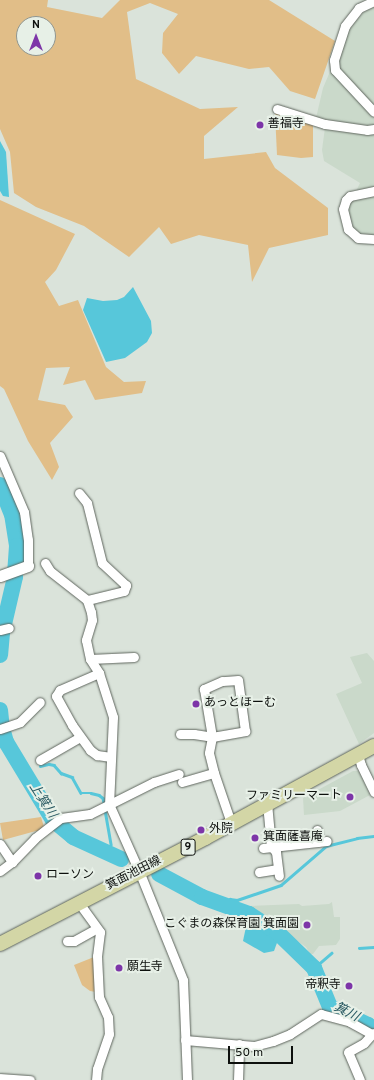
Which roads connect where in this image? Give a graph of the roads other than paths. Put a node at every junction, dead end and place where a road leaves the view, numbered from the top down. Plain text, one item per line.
1 (374, 1) edge
2 (277, 109) dead end
3 (374, 112) edge
4 (374, 129) edge
5 (374, 191) edge
6 (374, 239) edge
7 (0, 456) edge
8 (79, 493) dead end
9 (45, 563) dead end
10 (20, 569) joint
11 (0, 576) edge
12 (87, 600) junction
13 (134, 657) dead end
14 (90, 659) junction
15 (99, 673) junction
16 (40, 702) dead end
17 (3, 729) edge
18 (180, 734) dead end
19 (80, 736) junction
20 (212, 737) junction
21 (374, 746) edge
22 (358, 755) junction
23 (111, 757) junction
24 (40, 760) dead end
25 (214, 773) junction
26 (374, 792) edge
27 (267, 803) junction
28 (109, 804) junction
29 (230, 823) junction
30 (316, 830) dead end
31 (0, 845) edge
32 (267, 847) junction
33 (12, 862) junction
34 (0, 871) edge
35 (140, 871) junction
36 (259, 872) dead end
37 (79, 903) junction
38 (97, 928) junction
39 (67, 941) dead end
40 (0, 944) edge
41 (373, 1033) edge
42 (185, 1040) junction
43 (239, 1044) junction
44 (0, 1078) edge
45 (30, 1080) edge
46 (96, 1080) edge
47 (187, 1080) edge
48 (238, 1080) edge
49 (360, 1080) edge

1 - 3 street
2 - 4 street
5 - 6 street
7 - 10 street
8 - 12 street
9 - 12 street
10 - 11 street
12 - 14 street
13 - 14 street
14 - 15 street
15 - 19 street
15 - 23 street
16 - 17 street
18 - 20 street
19 - 23 street
19 - 24 street
20 - 20 street
20 - 25 street
21 - 22 main road, 箕面池田線 / 9
22 - 26 street
22 - 27 main road, 箕面池田線 / 9
23 - 28 street
25 - 28 street
25 - 29 street
27 - 29 main road, 箕面池田線 / 9
27 - 32 street
28 - 33 street
28 - 35 street
29 - 35 main road, 箕面池田線 / 9
30 - 32 street
31 - 33 street
32 - 36 street
33 - 34 street
35 - 37 main road, 箕面池田線 / 9
35 - 42 street
37 - 38 street
37 - 40 main road, 箕面池田線 / 9
38 - 39 street
38 - 46 street
41 - 43 street
41 - 49 street
42 - 43 street
42 - 47 street
43 - 48 street
44 - 45 street

